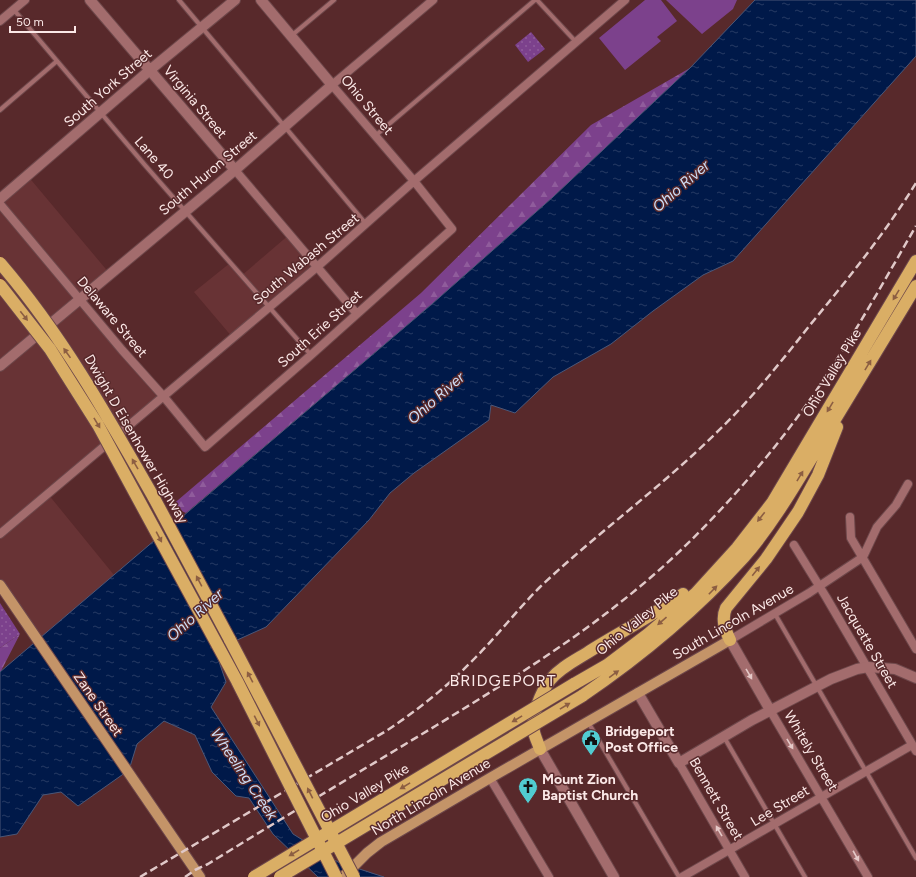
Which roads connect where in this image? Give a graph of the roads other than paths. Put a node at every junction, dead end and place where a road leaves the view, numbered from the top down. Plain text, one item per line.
1 (25, 0) edge
2 (90, 0) edge
3 (179, 0) edge
4 (235, 0) edge
5 (261, 0) edge
6 (334, 0) edge
7 (432, 0) edge
8 (536, 0) edge
9 (625, 0) edge
10 (14, 10) junction
11 (0, 21) edge
12 (202, 27) junction
13 (291, 36) junction
14 (576, 42) junction
15 (58, 61) junction
16 (150, 70) junction
17 (332, 85) junction
18 (0, 110) edge
19 (101, 113) junction
20 (285, 127) junction
21 (375, 136) junction
22 (235, 170) junction
23 (414, 182) junction
24 (0, 199) edge
25 (0, 204) edge
26 (185, 211) junction
27 (367, 224) junction
28 (452, 229) joint
29 (916, 262) edge
30 (0, 263) edge
31 (317, 267) junction
32 (0, 285) edge
33 (916, 286) edge
34 (80, 299) junction
35 (268, 308) junction
36 (357, 314) junction
37 (311, 356) junction
38 (0, 366) edge
39 (164, 397) junction
40 (848, 397) junction
41 (205, 447) joint
42 (908, 484) dead end
43 (850, 517) dead end
44 (0, 534) edge
45 (794, 546) dead end
46 (737, 548) junction
47 (863, 557) junction
48 (0, 585) edge
49 (819, 587) junction
50 (775, 614) junction
51 (730, 640) junction
52 (916, 649) edge
53 (868, 667) junction
54 (916, 678) edge
55 (817, 686) junction
56 (638, 693) junction
57 (770, 710) junction
58 (588, 721) junction
59 (724, 737) junction
60 (914, 748) edge
61 (540, 749) junction
62 (679, 763) junction
63 (866, 771) junction
64 (490, 778) junction
65 (822, 796) junction
66 (775, 824) junction
67 (730, 850) junction
68 (916, 858) edge
69 (200, 877) edge
70 (254, 877) edge
71 (280, 877) edge
72 (336, 877) edge
73 (343, 877) edge
74 (354, 877) edge
75 (549, 877) edge
76 (614, 877) edge
77 (681, 877) edge
78 (745, 877) edge
79 (805, 877) edge
80 (868, 877) edge

1 - 10 street
2 - 16 street, Virginia Street
3 - 12 lane
4 - 12 street, South York Street
5 - 13 street, Ohio Street
6 - 13 lane
7 - 17 street, South Huron Street
8 - 14 lane
8 - 21 lane
9 - 14 street, South Wabash Street
10 - 11 street
10 - 15 lane, Lane 40
12 - 16 street, South York Street
12 - 20 lane
13 - 17 street, Ohio Street
14 - 23 street, South Wabash Street
15 - 18 lane
15 - 19 lane, Lane 40
16 - 19 street, South York Street
16 - 22 street, Virginia Street
17 - 20 street, South Huron Street
17 - 21 street, Ohio Street
19 - 24 street, South York Street
19 - 26 lane, Lane 40
20 - 22 street, South Huron Street
20 - 27 lane
21 - 23 street, Ohio Street
22 - 26 street, South Huron Street
22 - 31 street, Virginia Street
23 - 27 street, South Wabash Street
23 - 28 street, Ohio Street
25 - 34 street, Delaware Street
26 - 34 street, South Huron Street
26 - 35 lane, Lane 40
27 - 31 street, South Wabash Street
28 - 36 street, South Erie Street
29 -> 46 highway, Ohio Valley Pike
74 -> 30 highway, Dwight D Eisenhower Highway, bridge
31 - 35 street, South Wabash Street
31 - 36 street, Virginia Street
32 -> 72 highway, Dwight D Eisenhower Highway, bridge
40 -> 33 highway, Ohio Valley Pike
34 - 38 street, South Huron Street
34 - 39 street, Delaware Street
35 - 37 lane, Lane 40
35 - 39 street, South Wabash Street
36 - 37 street, South Erie Street
37 - 41 street, South Erie Street
39 - 41 street, Delaware Street
39 - 44 street, South Wabash Street
51 -> 40 highway
71 -> 40 highway, Ohio Valley Pike, bridge
42 - 47 street
43 - 47 street
45 - 49 street, Jacquette Street
46 - 61 highway
46 -> 70 highway, Ohio Valley Pike, bridge
47 - 49 street, South Lincoln Avenue
47 - 52 street
48 - 69 main road, Zane Street
49 - 50 street, South Lincoln Avenue
49 - 53 street, Jacquette Street
50 - 51 street, South Lincoln Avenue
50 - 55 lane
51 - 56 main road, South Lincoln Avenue
51 -> 57 street, Whitely Street
53 - 54 street
53 - 55 street
53 - 60 street, Jacquette Street
55 - 57 street
55 - 63 lane
56 - 58 main road, South Lincoln Avenue
56 - 62 street, Bennett Street
57 - 59 street
57 -> 65 street, Whitely Street
58 - 61 main road, South Lincoln Avenue
58 - 77 lane
59 - 62 street
59 - 66 lane
60 - 63 street, Lee Street
61 - 64 main road, North Lincoln Avenue
61 - 76 street
67 -> 62 street, Bennett Street
63 - 65 street, Lee Street
63 - 68 lane
64 - 73 main road, North Lincoln Avenue
64 - 75 street
65 - 66 street, Lee Street
65 -> 80 street, Whitely Street
66 - 67 street, Lee Street
66 - 79 lane
67 - 77 street, Lee Street
67 - 78 street, Bennett Street

